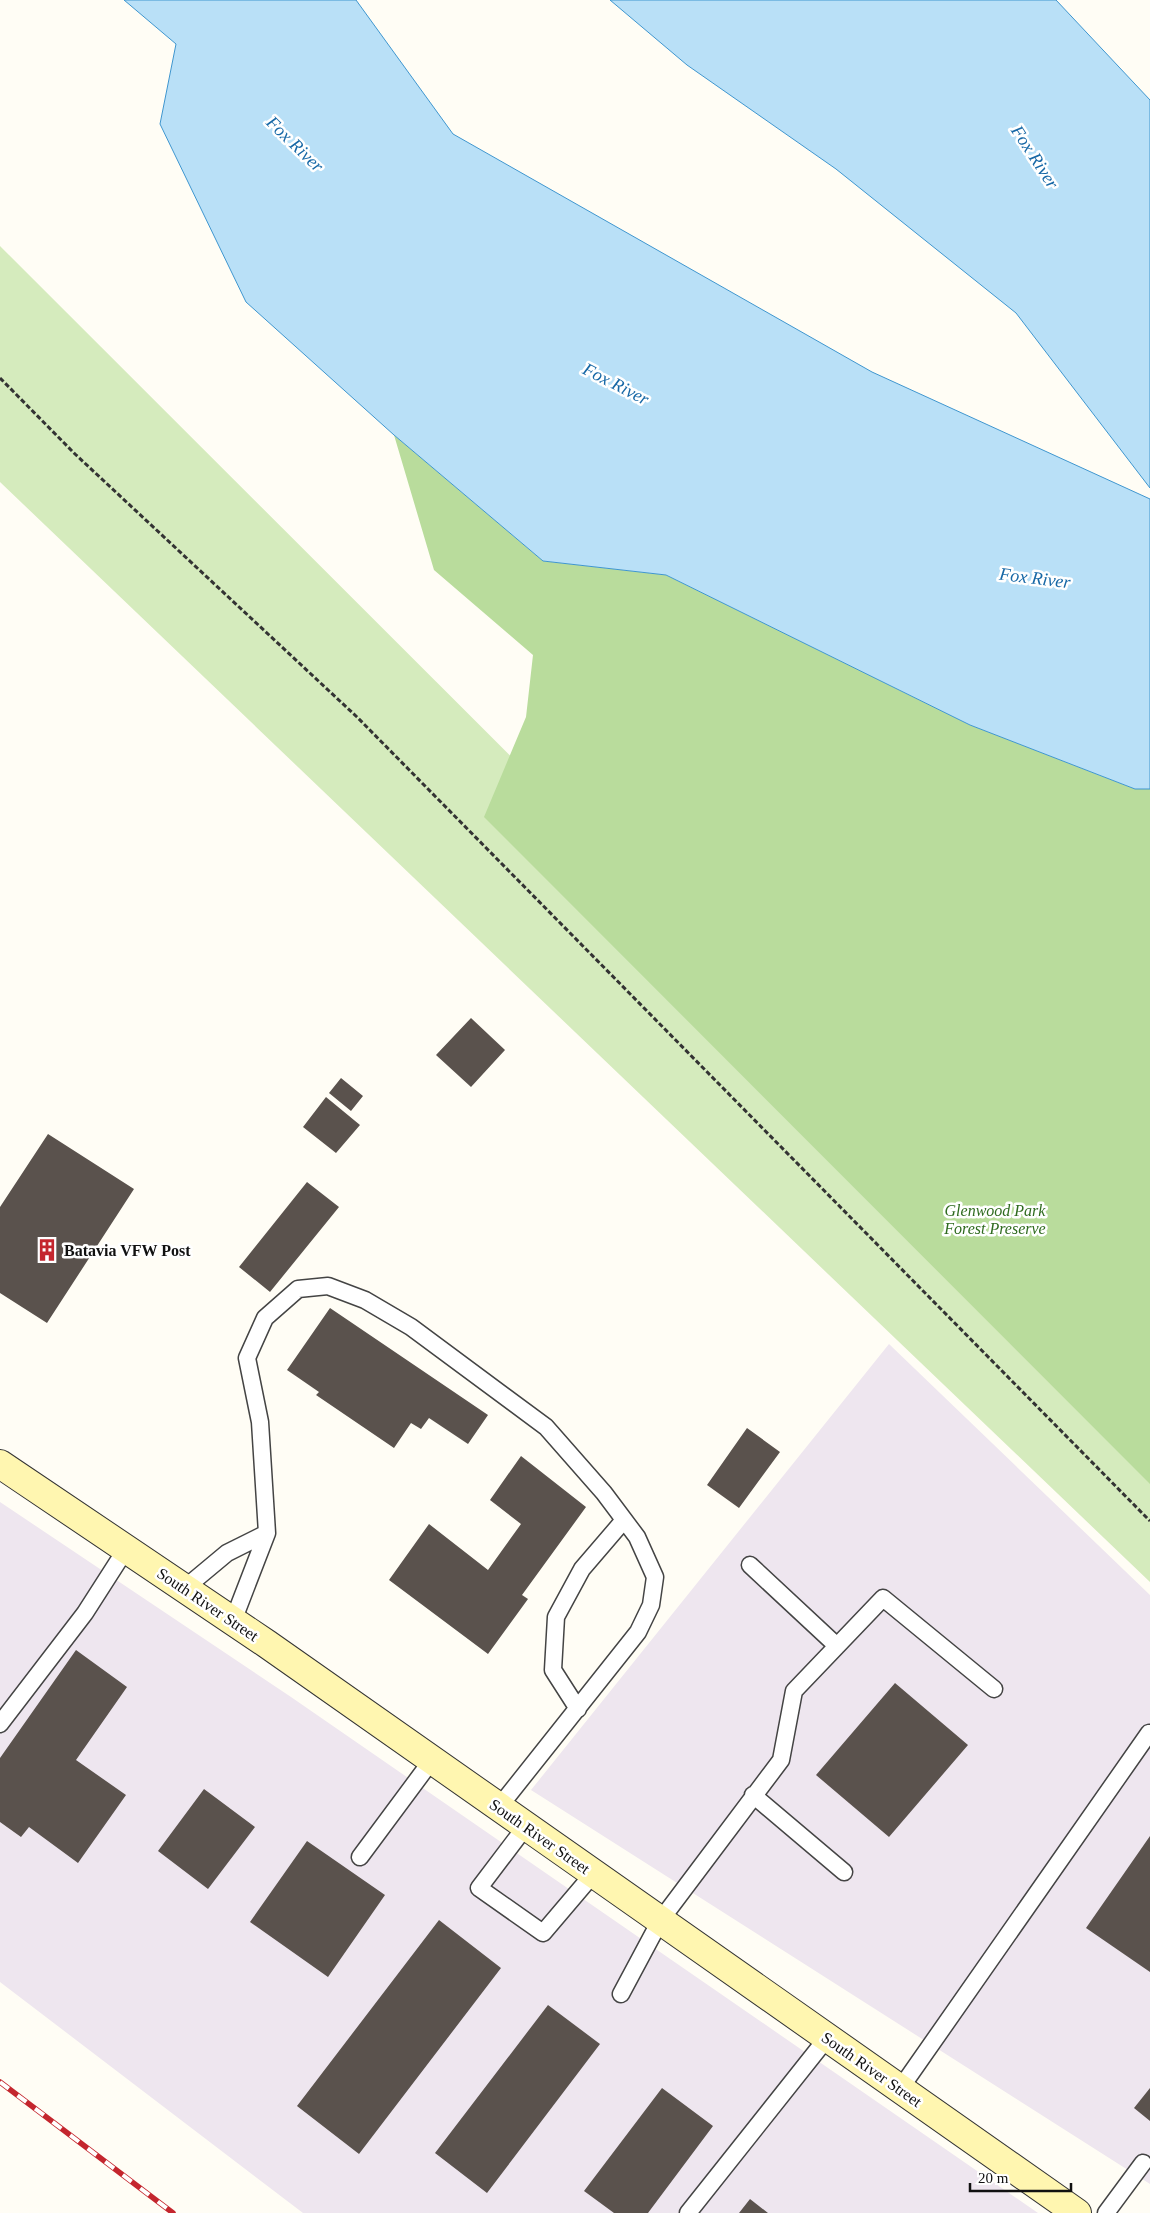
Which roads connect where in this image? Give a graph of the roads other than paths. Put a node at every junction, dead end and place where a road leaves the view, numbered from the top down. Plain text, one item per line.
1 (0, 1464) edge
2 (624, 1520) junction
3 (267, 1533) junction
4 (126, 1549) junction
5 (750, 1565) dead end
6 (184, 1588) junction
7 (233, 1621) junction
8 (837, 1646) junction
9 (994, 1688) dead end
10 (578, 1708) junction
11 (0, 1724) edge
12 (1149, 1733) dead end
13 (432, 1760) junction
14 (753, 1795) junction
15 (499, 1807) junction
16 (526, 1826) junction
17 (360, 1857) dead end
18 (844, 1872) dead end
19 (594, 1873) junction
20 (660, 1920) junction
21 (621, 1994) dead end
22 (827, 2038) junction
23 (900, 2089) junction
24 (1143, 2163) dead end
25 (688, 2213) edge
26 (1077, 2213) edge
27 (1106, 2213) edge

1 - 4 main road, South River Street
2 - 3 lane
2 - 10 lane
2 - 10 lane
3 - 6 lane
3 - 7 lane
4 - 6 main road, South River Street
4 - 11 lane
5 - 8 lane
6 - 7 main road, South River Street
7 - 13 main road, South River Street
8 - 9 lane
8 - 14 lane
10 - 15 lane
12 - 23 lane
13 - 15 main road, South River Street
13 - 17 lane
14 - 18 lane
14 - 20 lane
15 - 16 main road, South River Street
16 - 19 main road, South River Street
16 - 19 lane
19 - 20 main road, South River Street
20 - 21 lane
20 - 22 main road, South River Street
22 - 23 main road, South River Street
22 - 25 lane
23 - 26 main road, South River Street
24 - 27 lane

